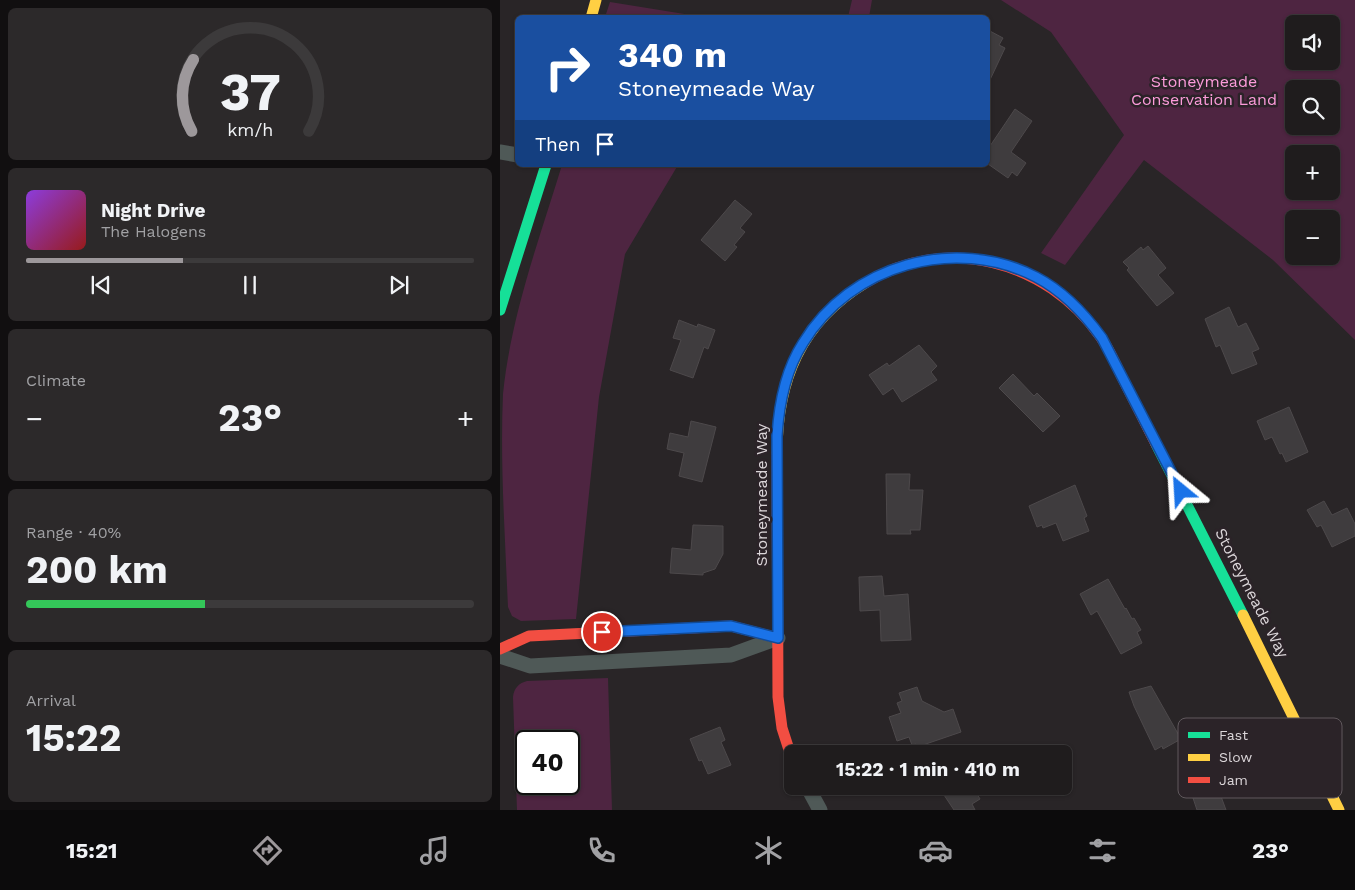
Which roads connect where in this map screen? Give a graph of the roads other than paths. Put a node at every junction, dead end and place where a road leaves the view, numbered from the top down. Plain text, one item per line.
1 (596, 0) edge
2 (592, 15) edge
3 (500, 152) edge
4 (515, 154) edge
5 (545, 167) edge
6 (500, 310) edge
7 (778, 638) junction
8 (500, 649) edge
9 (500, 656) edge
10 (1295, 718) edge
11 (786, 745) edge
12 (812, 795) edge
13 (1333, 798) edge
14 (820, 810) edge
15 (1339, 810) edge

1 - 2 street
3 - 4 street
5 - 6 street
7 - 8 street
7 - 9 street
7 - 10 street, Stoneymeade Way
7 - 11 street, Stoneymeade Way
12 - 14 street
13 - 15 street, Stoneymeade Way

